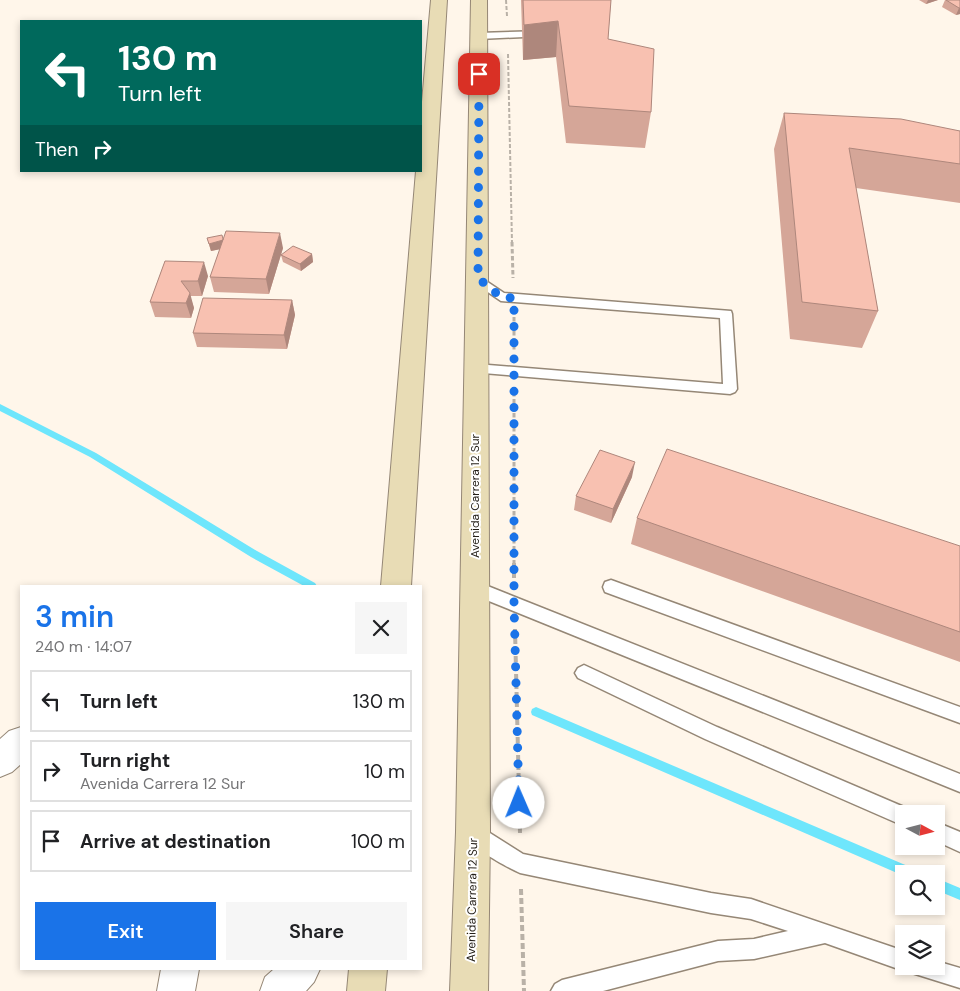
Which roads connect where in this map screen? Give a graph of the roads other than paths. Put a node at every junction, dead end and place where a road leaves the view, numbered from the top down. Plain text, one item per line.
1 (438, 0) edge
2 (480, 0) edge
3 (556, 34) edge
4 (479, 36) junction
5 (478, 278) junction
6 (476, 369) junction
7 (396, 585) edge
8 (611, 587) dead end
9 (475, 588) junction
10 (584, 673) dead end
11 (960, 715) edge
12 (20, 743) edge
13 (0, 761) edge
14 (960, 782) edge
15 (895, 813) edge
16 (473, 832) junction
17 (945, 835) edge
18 (960, 842) edge
19 (826, 933) junction
20 (895, 958) edge
21 (180, 970) edge
22 (300, 970) edge
23 (368, 970) edge
24 (945, 974) edge
25 (960, 978) edge
26 (176, 991) edge
27 (279, 991) edge
28 (366, 991) edge
29 (470, 991) edge
30 (562, 991) edge

1 - 7 street
2 - 4 street, Avenida Carrera 12 Sur
3 - 4 lane
4 - 5 street, Avenida Carrera 12 Sur
5 - 6 street, Avenida Carrera 12 Sur
5 - 6 lane
6 - 9 street, Avenida Carrera 12 Sur
8 - 11 lane
9 - 14 lane
9 - 16 street, Avenida Carrera 12 Sur
10 - 15 lane
12 - 13 street
16 - 19 lane
16 - 29 street, Avenida Carrera 12 Sur
17 - 18 lane
19 - 20 lane
19 - 30 lane
21 - 26 street
22 - 27 street
23 - 28 street
24 - 25 lane

